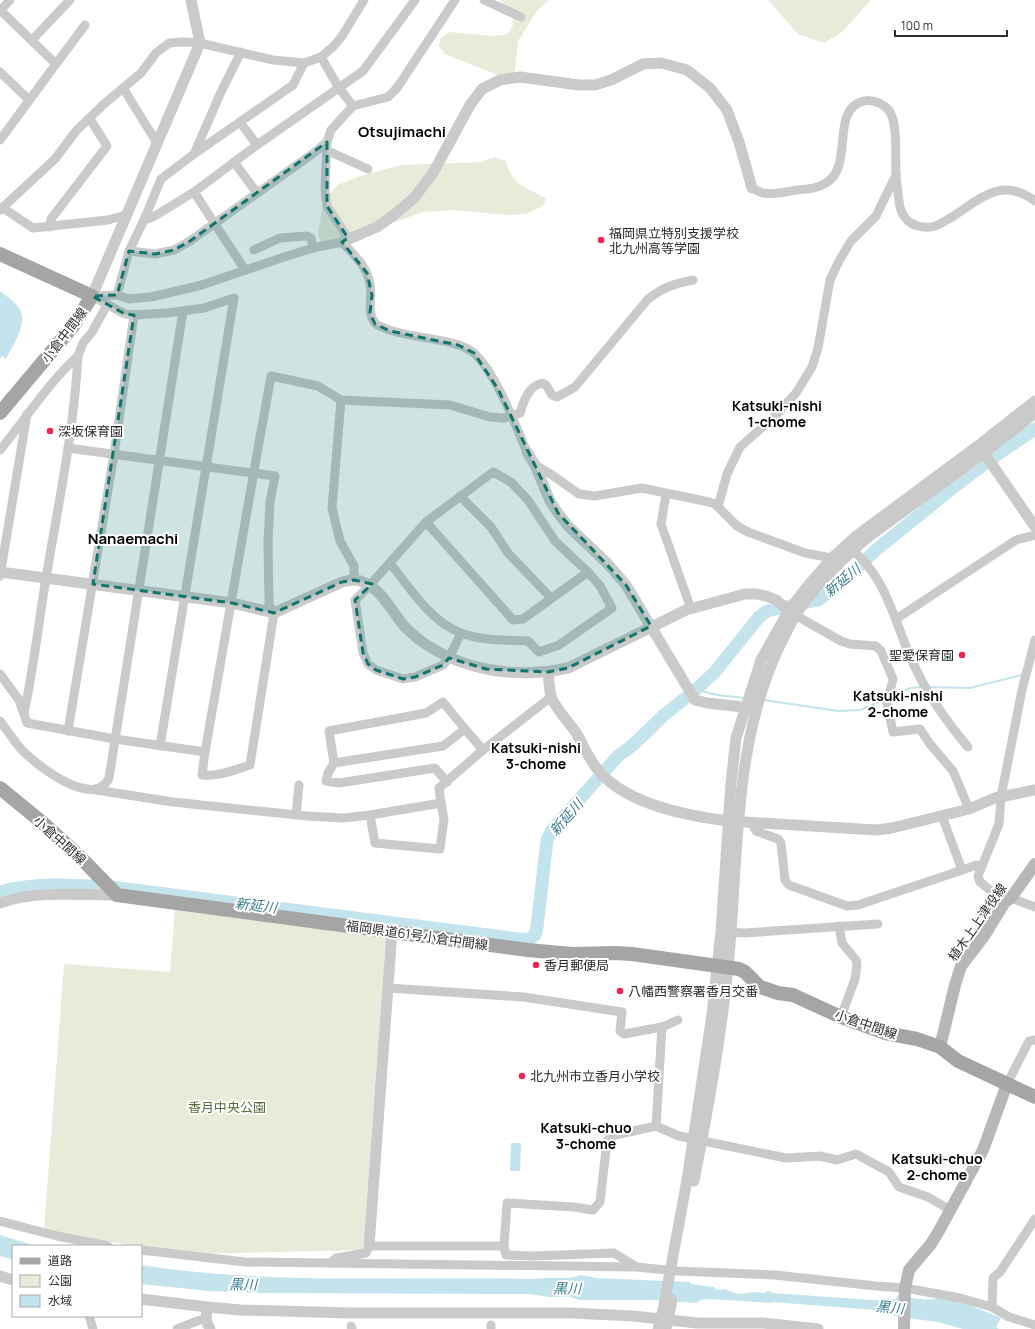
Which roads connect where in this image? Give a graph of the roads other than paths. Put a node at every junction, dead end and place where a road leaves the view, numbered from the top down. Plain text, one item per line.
1 (10, 0) edge
2 (70, 0) edge
3 (191, 0) edge
4 (364, 0) edge
5 (415, 0) edge
6 (455, 0) edge
7 (484, 0) edge
8 (0, 11) edge
9 (521, 17) dead end
10 (85, 25) dead end
11 (32, 40) junction
12 (200, 43) junction
13 (241, 52) junction
14 (321, 57) junction
15 (304, 63) junction
16 (56, 64) junction
17 (0, 72) edge
18 (123, 88) junction
19 (339, 88) junction
20 (29, 100) junction
21 (353, 106) junction
22 (90, 119) junction
23 (240, 122) junction
24 (1, 136) edge
25 (157, 143) junction
26 (256, 145) junction
27 (327, 146) junction
28 (194, 154) junction
29 (234, 162) junction
30 (368, 169) dead end
31 (896, 174) junction
32 (752, 188) joint
33 (194, 192) junction
34 (257, 193) junction
35 (1035, 201) edge
36 (1, 209) edge
37 (126, 215) junction
38 (144, 220) junction
39 (216, 224) junction
40 (50, 226) junction
41 (345, 240) junction
42 (313, 248) junction
43 (254, 250) dead end
44 (129, 251) junction
45 (0, 254) edge
46 (245, 270) junction
47 (693, 280) dead end
48 (117, 295) junction
49 (92, 296) junction
50 (107, 305) junction
51 (182, 311) junction
52 (134, 315) junction
53 (78, 356) junction
54 (341, 400) junction
55 (1035, 401) edge
56 (0, 413) edge
57 (1035, 413) edge
58 (27, 414) junction
59 (68, 448) junction
60 (981, 449) junction
61 (0, 450) edge
62 (527, 452) joint
63 (114, 454) junction
64 (159, 461) junction
65 (535, 466) junction
66 (205, 468) junction
67 (253, 473) junction
68 (666, 494) junction
69 (460, 496) junction
70 (718, 507) junction
71 (426, 522) junction
72 (1035, 527) edge
73 (1035, 535) edge
74 (849, 548) junction
75 (832, 558) junction
76 (390, 563) junction
77 (588, 572) junction
78 (0, 574) edge
79 (46, 578) junction
80 (354, 580) junction
81 (93, 584) junction
82 (370, 585) junction
83 (138, 590) junction
84 (184, 597) junction
85 (551, 598) junction
86 (232, 603) junction
87 (691, 609) junction
88 (274, 613) junction
89 (792, 613) junction
90 (896, 618) junction
91 (651, 626) junction
92 (461, 633) junction
93 (1035, 640) edge
94 (450, 658) junction
95 (548, 672) junction
96 (0, 674) edge
97 (1030, 678) edge
98 (551, 698) junction
99 (751, 707) junction
100 (24, 713) junction
101 (0, 721) edge
102 (465, 729) junction
103 (68, 731) junction
104 (114, 739) junction
105 (160, 746) junction
106 (968, 747) dead end
107 (484, 750) junction
108 (205, 752) junction
109 (334, 763) junction
110 (447, 782) junction
111 (299, 785) dead end
112 (0, 788) edge
113 (96, 790) junction
114 (1035, 790) edge
115 (1002, 798) junction
116 (440, 803) junction
117 (969, 809) junction
118 (296, 815) junction
119 (370, 816) junction
120 (942, 816) junction
121 (734, 821) junction
122 (751, 822) junction
123 (1035, 864) edge
124 (981, 867) junction
125 (962, 870) junction
126 (116, 895) junction
127 (1008, 900) junction
128 (0, 903) edge
129 (1035, 907) edge
130 (878, 924) dead end
131 (839, 926) junction
132 (392, 931) junction
133 (726, 932) junction
134 (723, 966) junction
135 (388, 988) junction
136 (841, 1017) junction
137 (678, 1020) dead end
138 (662, 1027) junction
139 (1035, 1040) edge
140 (940, 1047) junction
141 (1007, 1084) junction
142 (1035, 1097) edge
143 (656, 1126) junction
144 (698, 1140) junction
145 (950, 1210) junction
146 (0, 1221) edge
147 (1034, 1221) edge
148 (103, 1245) edge
149 (369, 1246) junction
150 (504, 1246) junction
151 (142, 1250) edge
152 (331, 1263) junction
153 (636, 1267) junction
154 (674, 1270) junction
155 (0, 1276) edge
156 (12, 1280) edge
157 (906, 1290) junction
158 (142, 1299) edge
159 (992, 1307) junction
160 (207, 1308) junction
161 (89, 1317) edge
162 (664, 1320) edge
163 (208, 1324) edge
164 (1035, 1325) edge
165 (93, 1329) edge
166 (177, 1329) edge
167 (818, 1329) edge
168 (904, 1329) edge

1 - 8 street
2 - 11 street
3 - 12 street
4 - 14 street
5 - 19 street
6 - 21 street
7 - 9 street
8 - 11 street
10 - 16 street
11 - 16 street
12 - 13 street
12 - 18 street
12 - 25 street
13 - 15 street
13 - 28 street
14 - 15 street
14 - 19 street
15 - 23 street
16 - 20 street
17 - 20 street
18 - 22 street
18 - 25 street
19 - 21 street
19 - 26 street
20 - 24 street
21 - 27 street
22 - 36 street
22 - 40 street
23 - 26 street
23 - 28 street
25 - 37 street
26 - 29 street
27 - 30 street
27 - 34 street
27 - 41 street
28 - 38 street
29 - 33 street
29 - 34 street
31 - 32 street
31 - 35 street
31 - 70 street
32 - 41 street
33 - 38 street
33 - 39 street
34 - 39 street
36 - 40 street
37 - 40 street
37 - 49 street
38 - 44 street
39 - 44 street
39 - 46 street
41 - 42 street
41 - 62 street
42 - 43 street
42 - 46 street
44 - 48 street
45 - 49 main road, 小倉中間線
46 - 48 street
47 - 54 street, bridge
48 - 49 street
49 - 50 street
49 - 56 main road, 小倉中間線
50 - 52 street
50 - 53 street
51 - 52 street
51 - 64 street
51 - 66 street
52 - 63 street
53 - 58 street
53 - 59 street
54 - 67 street
54 - 80 street
55 - 60 street
57 - 60 street
58 - 61 street
58 - 78 street
59 - 63 street
59 - 79 street
60 - 72 street
60 - 74 street
62 - 65 street
63 - 64 street
63 - 81 street
64 - 66 street
64 - 83 street
65 - 68 street
65 - 91 street
66 - 67 street
66 - 84 street
67 - 86 street
67 - 88 street
68 - 70 street
68 - 87 street
69 - 71 street
69 - 77 street
69 - 85 street
70 - 75 street
71 - 76 street
71 - 85 street
73 - 90 street
74 - 75 street
74 - 89 street
74 - 90 street
75 - 89 street
76 - 82 street
76 - 92 street
77 - 85 street
77 - 92 street
78 - 79 street
79 - 81 street
79 - 100 street
80 - 82 street
80 - 88 street
81 - 83 street
81 - 103 street
82 - 94 street
82 - 94 street
83 - 84 street
83 - 104 street
84 - 86 street
84 - 105 street
86 - 88 street
86 - 108 street
87 - 89 street
87 - 91 street
88 - 108 street
89 - 99 street
89 - 117 street
90 - 106 street
91 - 95 street
91 - 99 street
92 - 94 street
93 - 97 street
94 - 95 street
95 - 98 street
96 - 100 street
97 - 115 street
98 - 107 street
98 - 121 street
99 - 121 street
100 - 103 street
101 - 113 street
102 - 107 street
102 - 109 street
102 - 109 street
103 - 104 street
104 - 105 street
104 - 113 street
105 - 108 street
107 - 110 street
109 - 110 street
110 - 116 street
111 - 118 street
112 - 126 main road, 小倉中間線
113 - 118 street
114 - 115 street
115 - 117 street
115 - 124 street
116 - 119 street
116 - 119 street
117 - 120 street
118 - 119 street
120 - 122 street
120 - 125 street
121 - 122 street
121 - 133 street
122 - 125 street
123 - 127 main road, 植木上上津役線
124 - 125 street
124 - 127 street
126 - 128 street
126 - 132 main road, 福岡県道61号小倉中間線
127 - 129 street
127 - 140 main road, 植木上上津役線
130 - 131 street
131 - 133 street
131 - 136 street
132 - 134 main road, 福岡県道61号小倉中間線
132 - 135 street
133 - 134 street
134 - 136 main road, 小倉中間線
134 - 144 street
135 - 138 street
135 - 149 street
136 - 140 main road, 小倉中間線
137 - 138 street
138 - 143 street
139 - 141 street
140 - 141 main road, 小倉中間線
141 - 142 main road, 小倉中間線
141 - 145 main road
143 - 144 street
143 - 150 street
144 - 145 street
144 - 154 street
145 - 157 main road
146 - 148 street
147 - 159 street
149 - 150 street
149 - 152 street
150 - 153 street
151 - 152 street
152 - 153 street
153 - 154 street
154 - 157 street
154 - 162 street
155 - 156 street
157 - 159 street
157 - 168 main road
158 - 160 street
159 - 164 street
160 - 162 street
160 - 163 street
161 - 165 street
162 - 167 street
163 - 166 street

